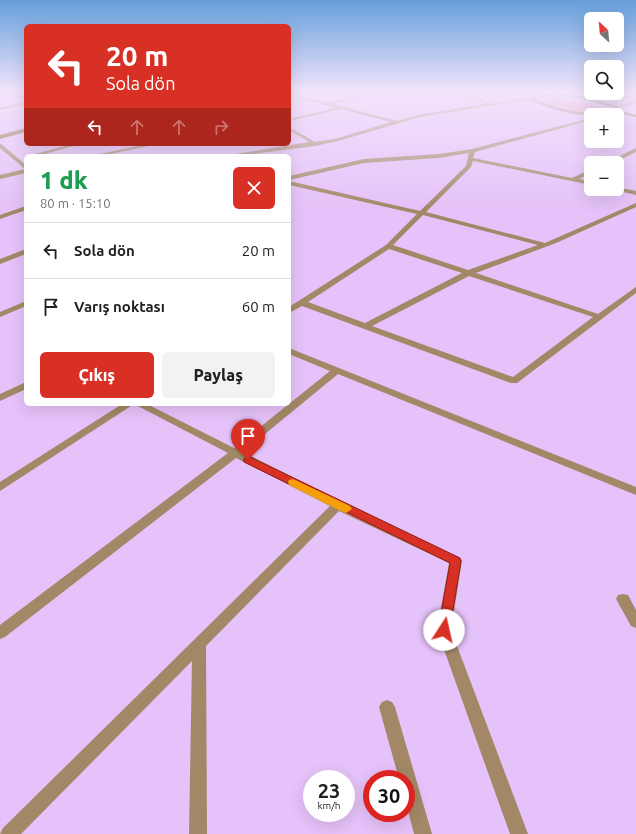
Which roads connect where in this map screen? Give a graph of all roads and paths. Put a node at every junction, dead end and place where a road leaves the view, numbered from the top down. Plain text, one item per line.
1 (23, 131) edge
2 (294, 131) edge
3 (366, 131) edge
4 (545, 131) edge
5 (0, 137) edge
6 (314, 144) junction
7 (0, 145) edge
8 (70, 146) edge
9 (146, 146) edge
10 (278, 148) junction
11 (472, 150) junction
12 (636, 150) edge
13 (10, 154) junction
14 (39, 154) edge
15 (104, 154) edge
16 (239, 154) edge
17 (277, 154) edge
18 (623, 156) edge
19 (0, 157) edge
20 (24, 158) edge
21 (470, 159) junction
22 (16, 160) junction
23 (24, 168) edge
24 (24, 171) edge
25 (584, 174) edge
26 (0, 177) edge
27 (291, 178) edge
28 (572, 180) junction
29 (291, 183) edge
30 (584, 183) edge
31 (624, 190) edge
32 (636, 192) edge
33 (636, 205) edge
34 (24, 209) edge
35 (421, 213) junction
36 (0, 218) edge
37 (546, 245) junction
38 (388, 246) junction
39 (24, 252) edge
40 (0, 262) edge
41 (468, 273) junction
42 (636, 289) edge
43 (302, 303) junction
44 (24, 304) edge
45 (291, 310) edge
46 (0, 315) edge
47 (600, 317) junction
48 (366, 326) junction
49 (291, 352) edge
50 (337, 370) junction
51 (24, 386) edge
52 (0, 398) edge
53 (125, 406) edge
54 (143, 406) edge
55 (235, 453) junction
56 (0, 487) edge
57 (636, 491) edge
58 (338, 505) junction
59 (623, 599) dead end
60 (636, 622) edge
61 (0, 633) edge
62 (199, 644) junction
63 (387, 707) dead end
64 (9, 834) edge
65 (198, 834) edge
66 (423, 834) edge
67 (519, 834) edge

1 - 5 street
2 - 6 street
3 - 6 street
4 - 11 street
6 - 10 street
7 - 13 street
8 - 14 street
9 - 15 street
10 - 16 street
10 - 17 street
11 - 21 street
11 - 27 street
12 - 18 street
13 - 19 street
13 - 22 street
20 - 22 street
21 - 28 street
21 - 35 street
22 - 23 street
24 - 26 street
25 - 28 street
28 - 30 street
29 - 35 street
31 - 32 street
33 - 37 street
34 - 36 street
35 - 37 street
35 - 38 street
37 - 41 street
38 - 41 street
38 - 43 street
39 - 40 street
41 - 47 street
41 - 48 street
42 - 47 street
43 - 45 street
43 - 48 street
44 - 46 street
47 - 48 street
49 - 50 street
50 - 55 street
50 - 57 street
51 - 52 street
53 - 56 street
54 - 55 street
55 - 58 street
55 - 61 street
58 - 62 street
58 - 67 street
59 - 60 street
62 - 64 street
62 - 65 street
63 - 66 street

